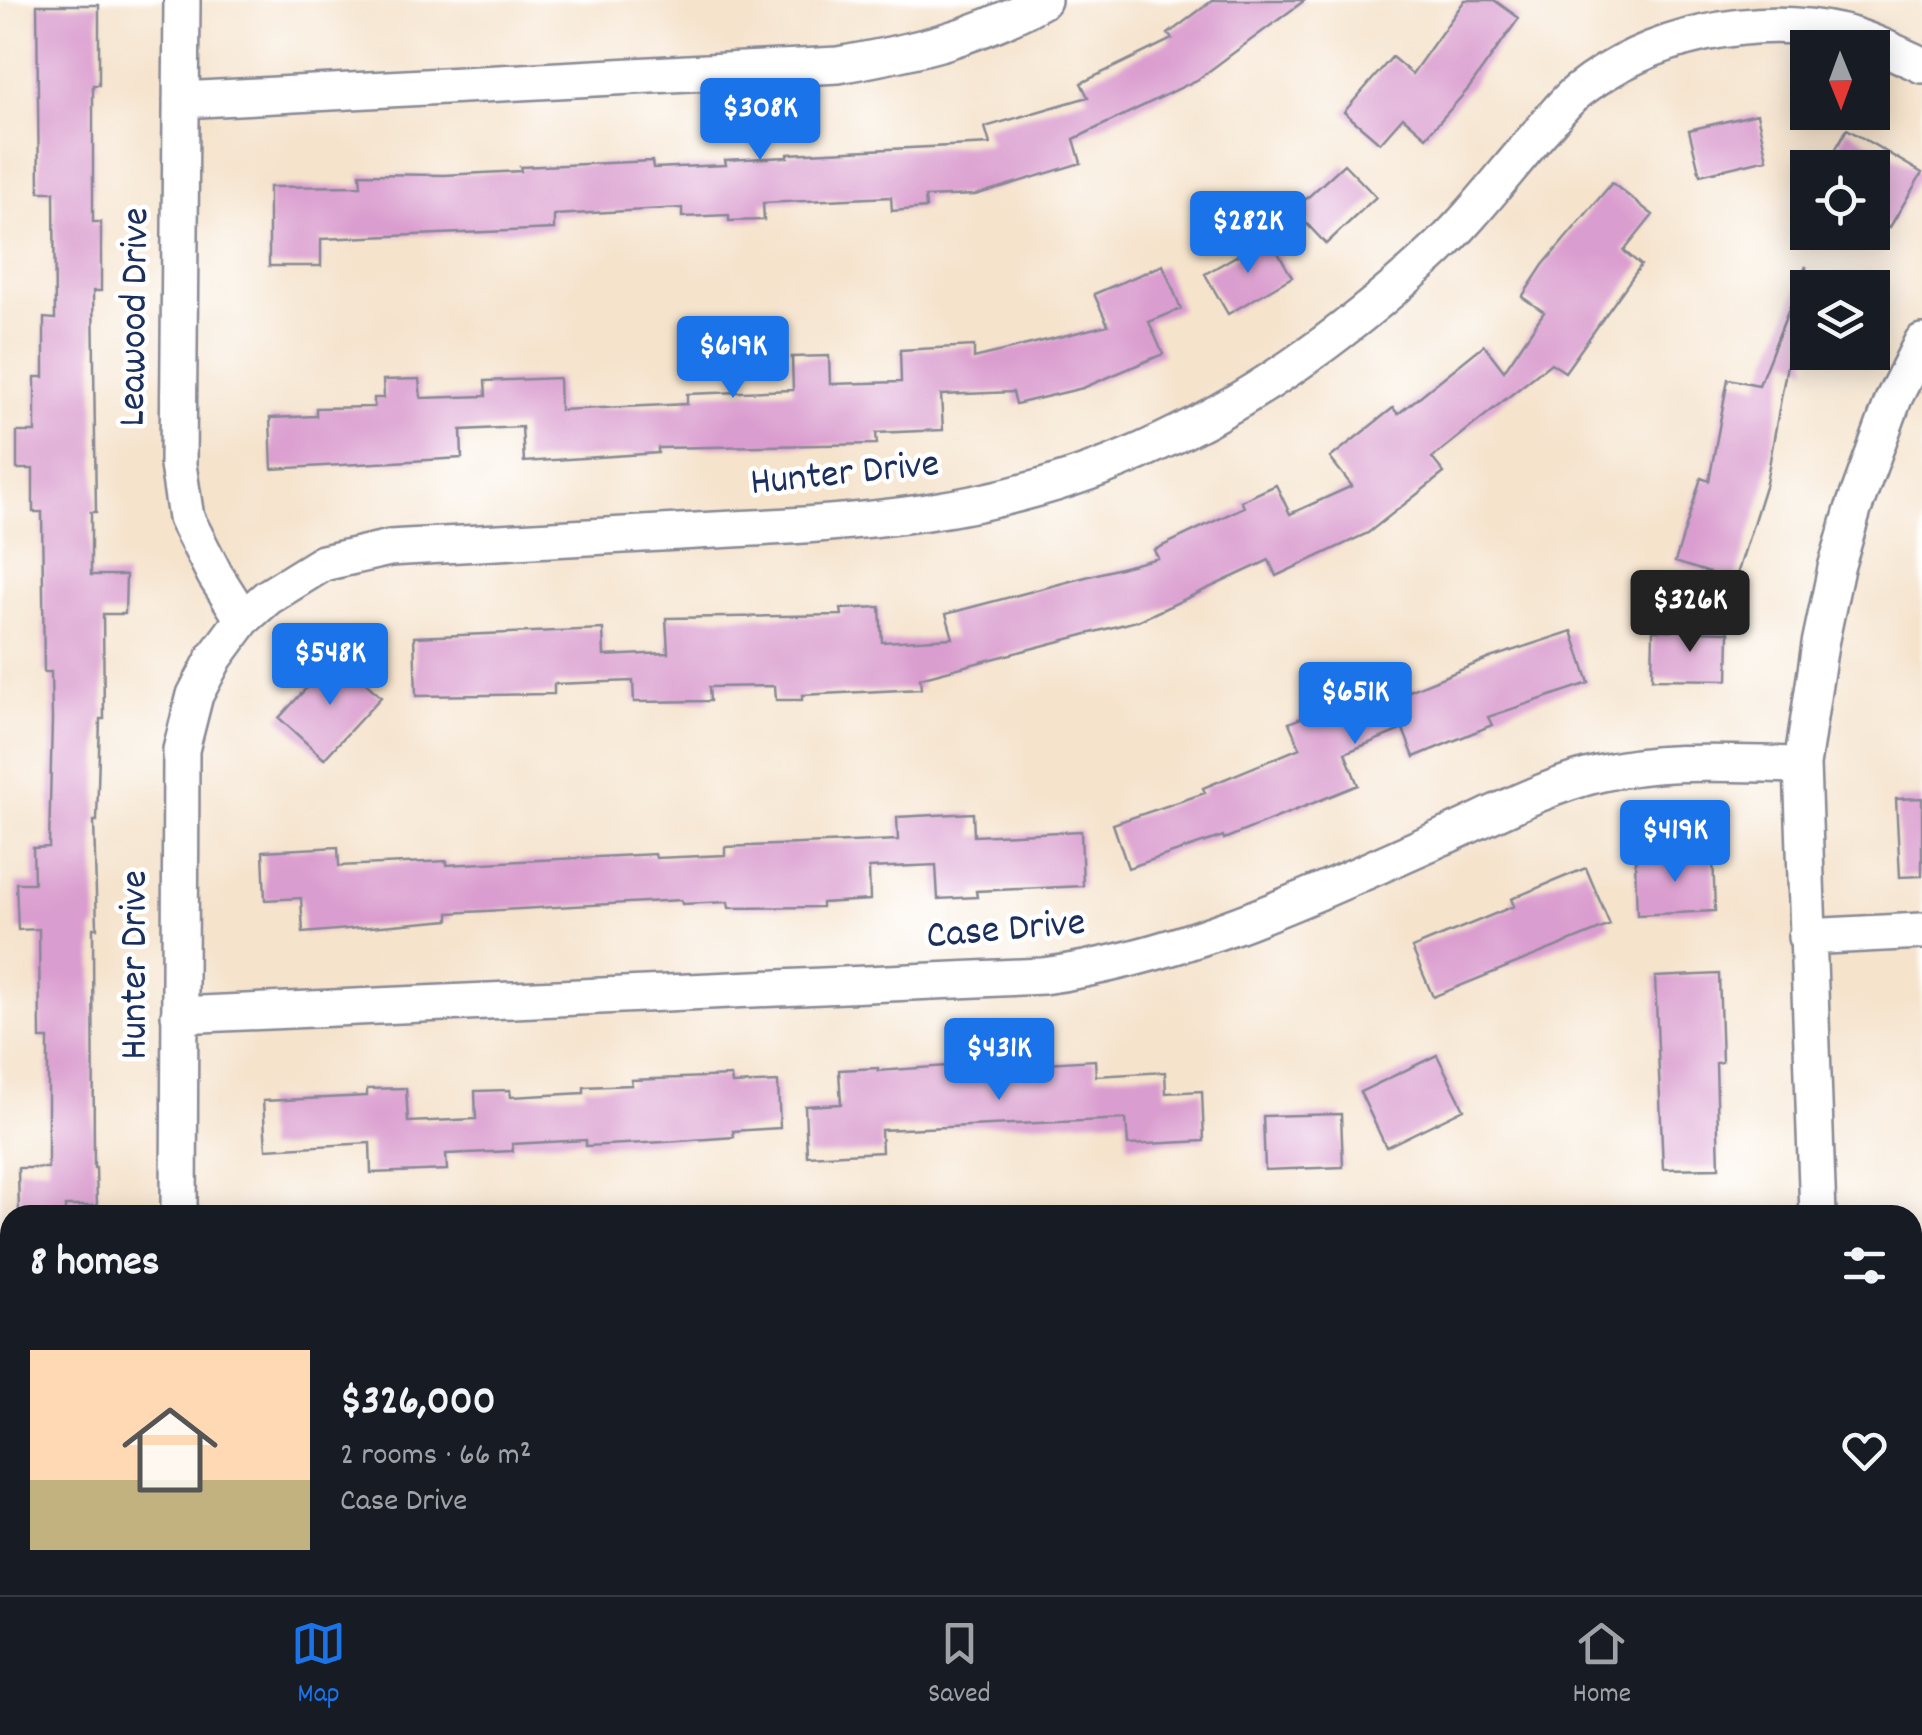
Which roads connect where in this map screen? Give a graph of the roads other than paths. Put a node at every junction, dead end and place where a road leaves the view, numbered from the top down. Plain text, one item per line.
1 (182, 0) edge
2 (1043, 0) edge
3 (1922, 66) edge
4 (181, 100) junction
5 (1922, 342) edge
6 (244, 620) junction
7 (1802, 766) junction
8 (1922, 931) edge
9 (1806, 937) junction
10 (179, 1015) junction
11 (179, 1205) edge
12 (1818, 1205) edge

1 - 4 street, Leawood Drive
2 - 4 street
3 - 6 street, Hunter Drive
4 - 6 street, Leawood Drive
5 - 7 street
6 - 10 street, Hunter Drive
7 - 9 street
7 - 10 street, Case Drive
8 - 9 street
9 - 12 street
10 - 11 street, Hunter Drive

